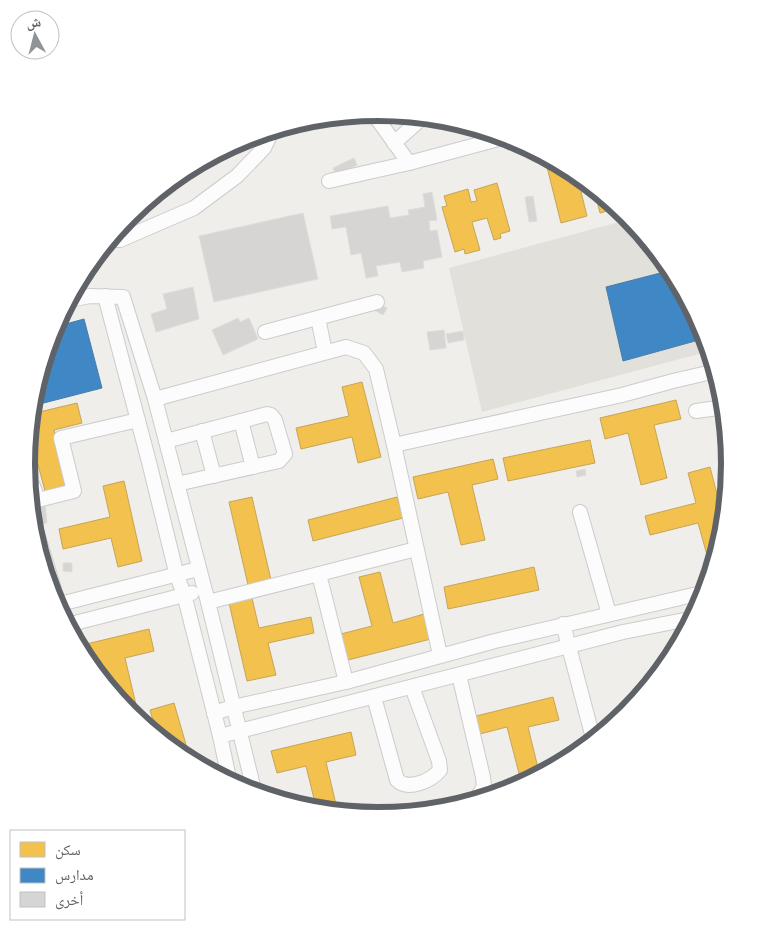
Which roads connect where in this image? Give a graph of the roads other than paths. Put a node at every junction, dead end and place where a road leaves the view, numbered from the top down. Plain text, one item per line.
1 (379, 121) edge
2 (416, 123) edge
3 (482, 138) edge
4 (268, 140) edge
5 (492, 141) edge
6 (394, 143) junction
7 (477, 145) junction
8 (409, 163) junction
9 (329, 181) dead end
10 (119, 240) edge
11 (106, 296) junction
12 (78, 298) edge
13 (377, 302) dead end
14 (318, 318) junction
15 (264, 332) dead end
16 (325, 352) junction
17 (709, 373) edge
18 (155, 398) junction
19 (717, 408) edge
20 (696, 411) dead end
21 (138, 420) junction
22 (241, 421) junction
23 (202, 431) junction
24 (166, 441) junction
25 (394, 445) junction
26 (253, 467) junction
27 (214, 476) junction
28 (177, 484) junction
29 (37, 497) edge
30 (580, 512) dead end
31 (416, 549) junction
32 (198, 569) junction
33 (319, 574) junction
34 (177, 576) junction
35 (184, 594) junction
36 (697, 594) edge
37 (206, 596) junction
38 (64, 603) edge
39 (609, 614) junction
40 (686, 620) edge
41 (74, 624) edge
42 (563, 624) junction
43 (568, 647) junction
44 (440, 655) junction
45 (459, 675) junction
46 (346, 682) junction
47 (412, 687) junction
48 (374, 697) junction
49 (233, 707) junction
50 (214, 713) junction
51 (239, 730) junction
52 (592, 735) edge
53 (220, 736) junction
54 (228, 773) edge
55 (252, 784) edge
56 (480, 793) edge

1 - 6 street
2 - 6 street
3 - 7 street
4 - 10 street
5 - 7 street
6 - 8 street
7 - 8 street
8 - 9 street
11 - 12 street
11 - 18 street
11 - 21 street
13 - 14 street
14 - 15 street
14 - 16 street
16 - 18 street
16 - 25 street
17 - 25 street
18 - 24 street
19 - 20 street
21 - 29 street
21 - 34 street
22 - 23 street
22 - 26 street
22 - 26 street
23 - 24 street
23 - 27 street
24 - 28 street
25 - 31 street
26 - 27 street
27 - 28 street
28 - 32 street
30 - 39 street
31 - 33 street
31 - 44 street
32 - 34 street
32 - 37 street
33 - 37 street
33 - 46 street
34 - 35 street
34 - 38 street
35 - 37 street
35 - 41 street
35 - 50 street
36 - 39 street
37 - 49 street
39 - 42 street
40 - 43 street
42 - 43 street
42 - 44 street
43 - 45 street
43 - 52 street
44 - 46 street
45 - 47 street
45 - 56 street
46 - 49 street
47 - 48 street
47 - 48 street
48 - 51 street
49 - 50 street
49 - 51 street
50 - 53 street
51 - 53 street
51 - 55 street
53 - 54 street

